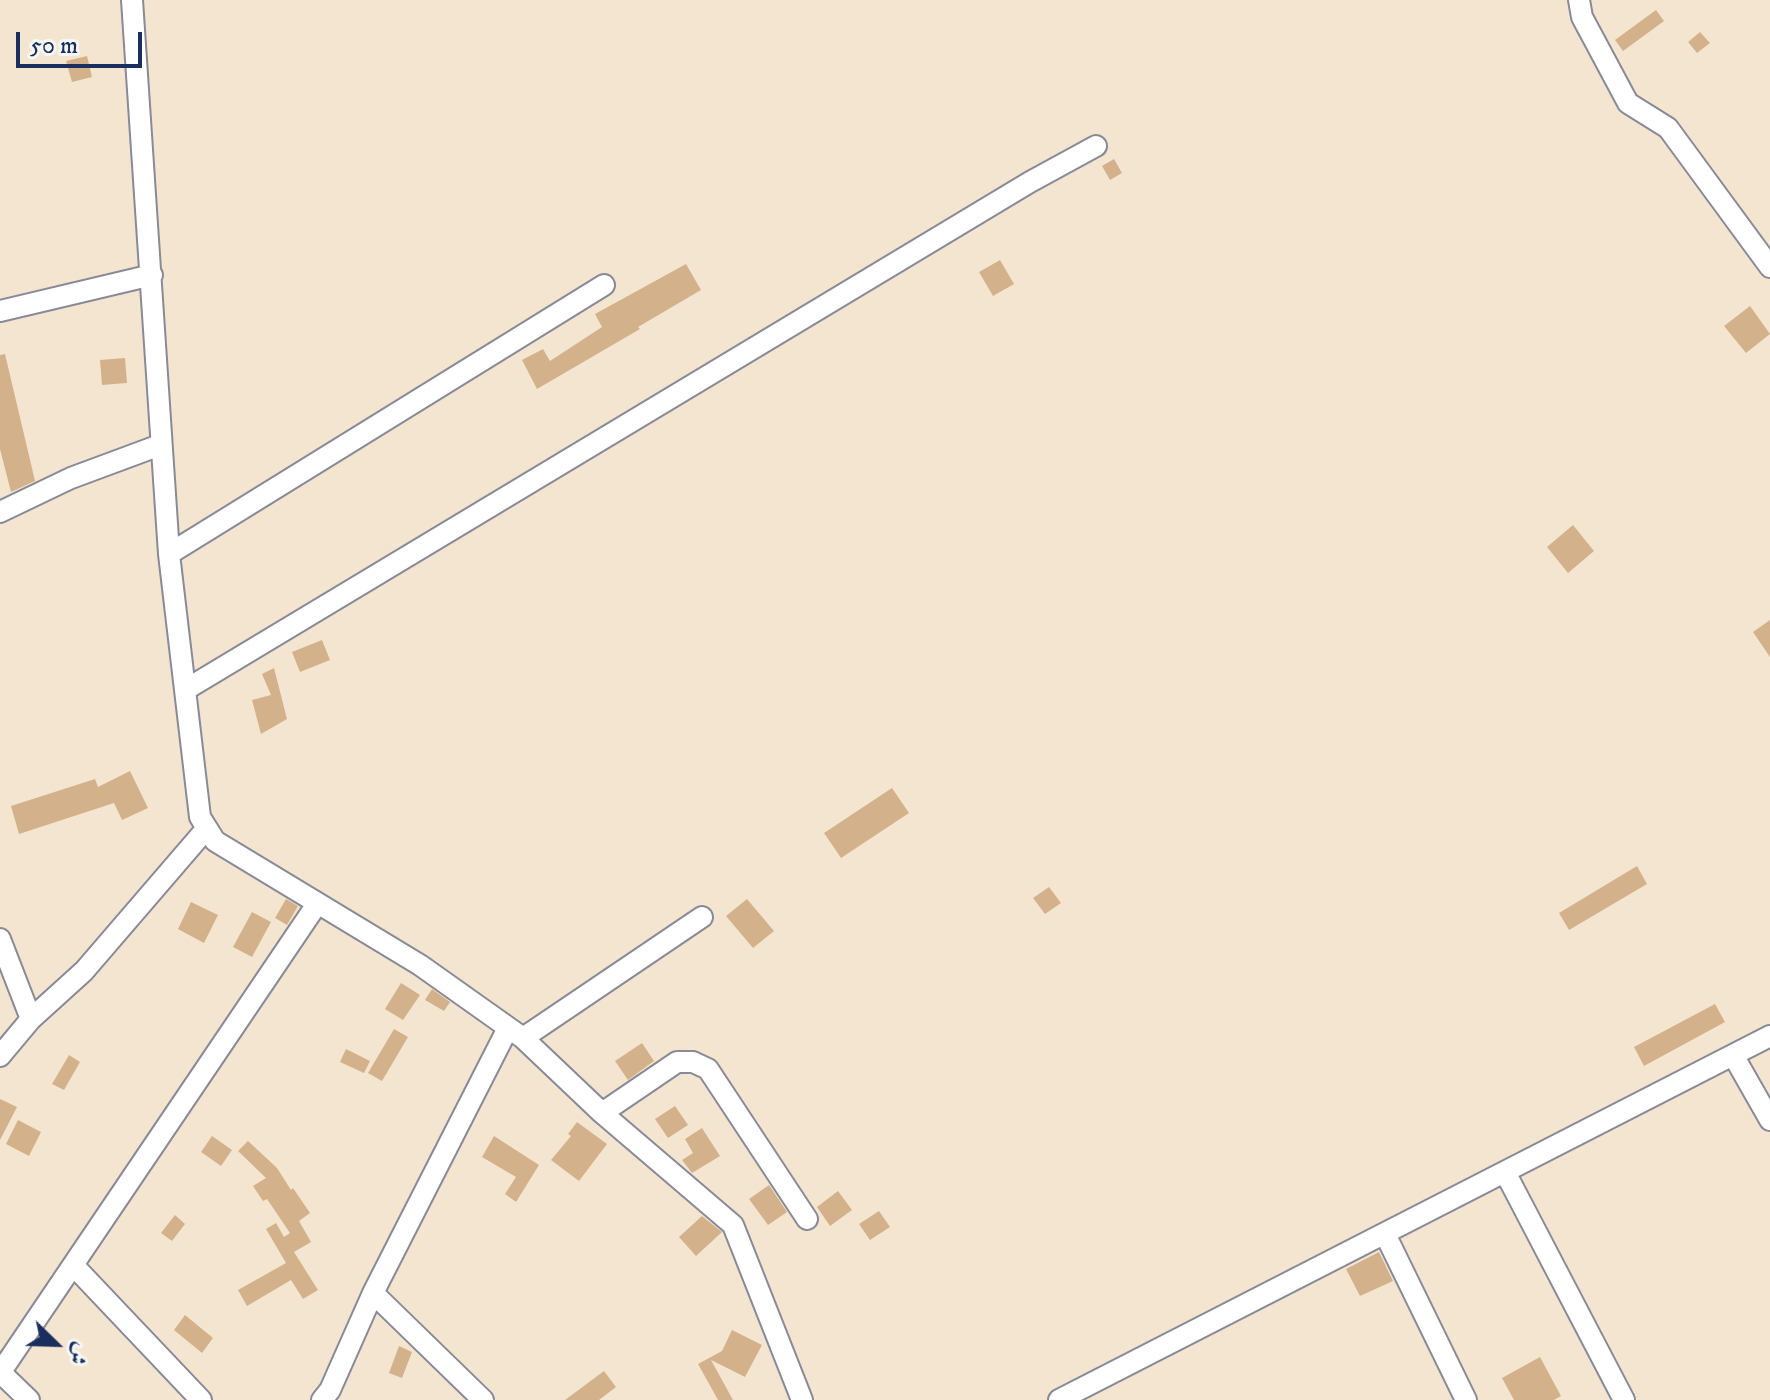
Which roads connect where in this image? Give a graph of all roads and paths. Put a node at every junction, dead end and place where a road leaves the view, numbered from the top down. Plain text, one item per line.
1 (132, 0) edge
2 (1579, 0) edge
3 (1096, 146) dead end
4 (1770, 267) edge
5 (152, 275) junction
6 (604, 285) dead end
7 (0, 311) edge
8 (160, 445) junction
9 (0, 512) edge
10 (169, 554) junction
11 (185, 690) junction
12 (207, 828) junction
13 (317, 904) junction
14 (702, 917) dead end
15 (0, 939) edge
16 (31, 1019) junction
17 (516, 1033) junction
18 (1770, 1036) edge
19 (1733, 1055) junction
20 (0, 1056) edge
21 (602, 1113) junction
22 (1770, 1120) edge
23 (1505, 1172) junction
24 (807, 1219) dead end
25 (1385, 1234) junction
26 (73, 1265) junction
27 (373, 1293) junction
28 (0, 1373) edge
29 (29, 1400) edge
30 (201, 1400) edge
31 (322, 1400) edge
32 (483, 1400) edge
33 (802, 1400) edge
34 (1059, 1400) edge
35 (1466, 1400) edge
36 (1624, 1400) edge

1 - 5 street
2 - 4 street
3 - 11 street
5 - 7 street
5 - 8 street
6 - 10 street
8 - 9 street
8 - 10 street
10 - 11 street
11 - 12 street
12 - 13 street
12 - 16 street
13 - 17 street
13 - 26 street
14 - 17 street
15 - 16 street
16 - 20 street
17 - 21 street
17 - 27 street
18 - 19 street
19 - 22 street
19 - 23 street
21 - 24 street
21 - 33 street
23 - 25 street
23 - 36 street
25 - 34 street
25 - 35 street
26 - 28 street
26 - 30 street
27 - 31 street
27 - 32 street
28 - 29 street

